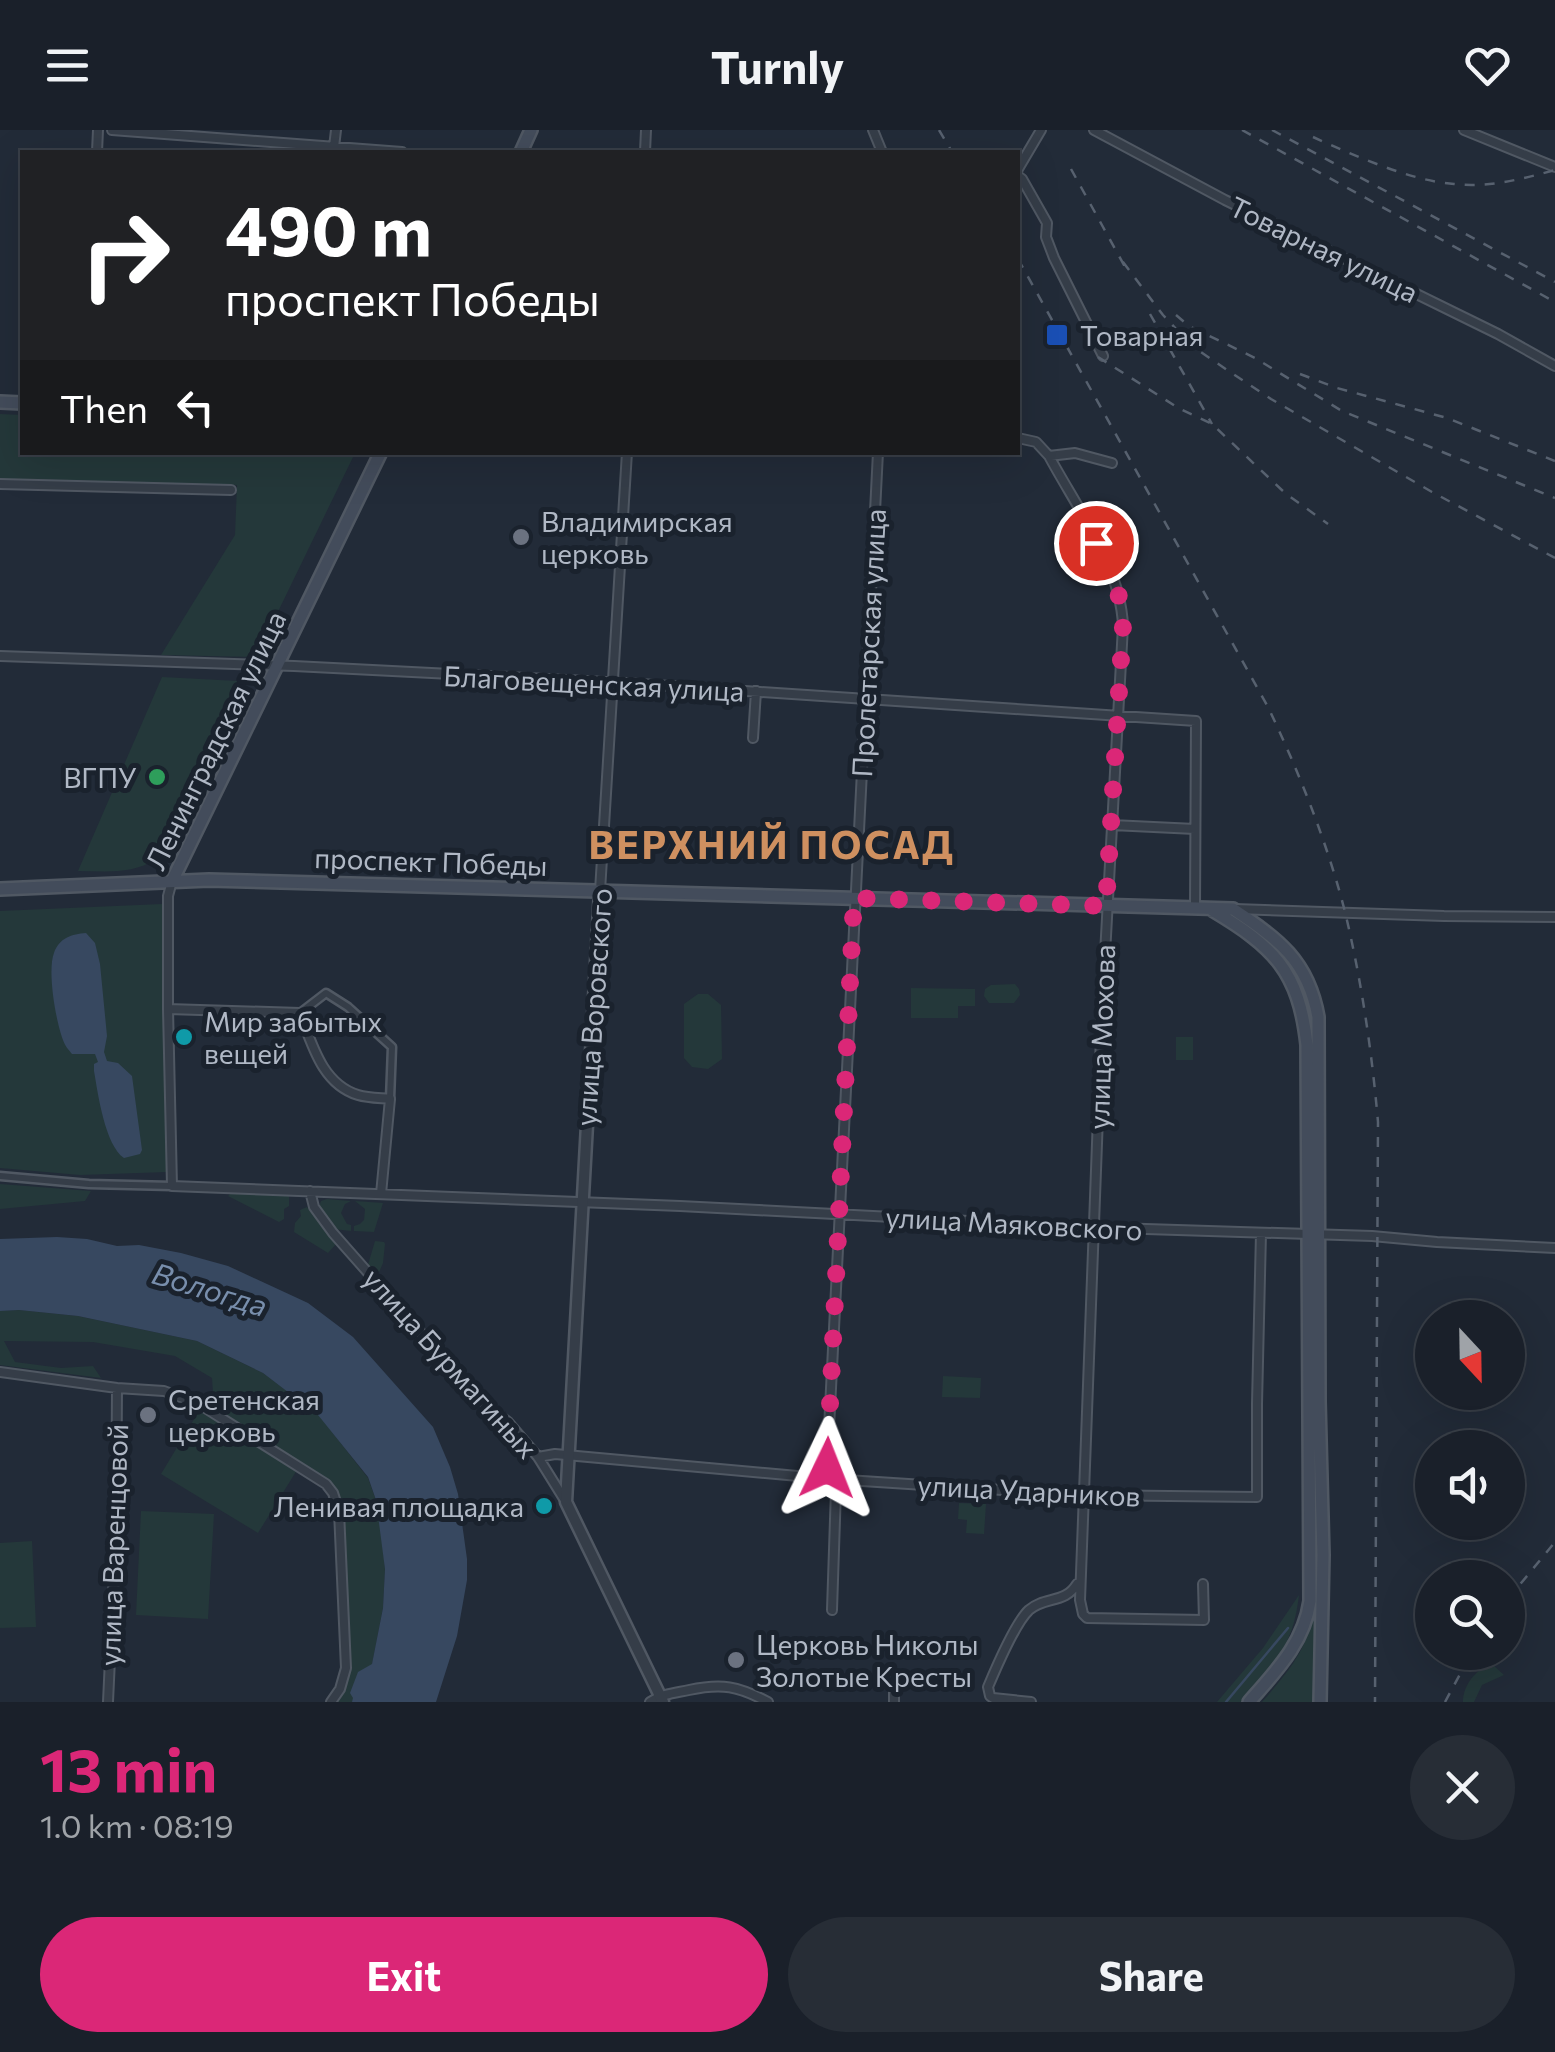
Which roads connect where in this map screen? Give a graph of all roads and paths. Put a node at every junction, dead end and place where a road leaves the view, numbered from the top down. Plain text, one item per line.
1 (112, 130) edge
2 (336, 130) edge
3 (1042, 130) edge
4 (1094, 130) edge
5 (1464, 130) edge
6 (334, 147) junction
7 (375, 150) edge
8 (1555, 167) edge
9 (1020, 169) edge
10 (1020, 176) edge
11 (1103, 356) dead end
12 (1555, 366) edge
13 (1020, 438) edge
14 (380, 455) edge
15 (627, 455) edge
16 (878, 455) edge
17 (1049, 456) junction
18 (1112, 463) dead end
19 (0, 484) edge
20 (230, 490) dead end
21 (0, 656) edge
22 (277, 667) junction
23 (612, 682) junction
24 (756, 691) junction
25 (865, 697) junction
26 (1118, 716) junction
27 (753, 738) dead end
28 (1112, 824) junction
29 (1196, 829) junction
30 (172, 881) junction
31 (0, 889) edge
32 (600, 891) junction
33 (854, 898) junction
34 (1106, 906) junction
35 (1195, 908) junction
36 (1210, 909) junction
37 (1234, 909) junction
38 (1555, 917) edge
39 (168, 1009) junction
40 (300, 1013) junction
41 (390, 1100) junction
42 (0, 1176) edge
43 (172, 1186) junction
44 (310, 1191) junction
45 (382, 1194) junction
46 (582, 1202) junction
47 (839, 1215) junction
48 (1094, 1227) junction
49 (1261, 1233) junction
50 (1313, 1234) junction
51 (1555, 1248) edge
52 (0, 1372) edge
53 (117, 1388) junction
54 (538, 1456) junction
55 (568, 1457) junction
56 (830, 1479) junction
57 (1082, 1495) junction
58 (566, 1502) junction
59 (1079, 1575) junction
60 (1203, 1584) dead end
61 (832, 1610) dead end
62 (894, 1689) dead end
63 (662, 1698) edge
64 (108, 1702) edge
65 (331, 1702) edge
66 (650, 1702) edge
67 (768, 1702) edge
68 (894, 1702) edge
69 (1031, 1702) edge
70 (1250, 1702) edge
71 (1320, 1702) edge

1 - 6 street
2 - 6 street
3 - 9 street
4 - 12 street, Товарная улица
5 - 8 street
6 - 7 street
10 - 11 street
13 - 17 street
14 - 22 main road, Ленинградская улица
15 - 23 street, улица Воровского
16 - 25 street, Пролетарская улица
17 - 18 street
17 - 26 street, улица Мохова
19 - 20 street
21 - 22 street, Благовещенская улица
22 - 23 street, Благовещенская улица
22 - 30 main road, Ленинградская улица
23 - 24 street, Благовещенская улица
23 - 32 street, улица Воровского
24 - 25 street, Благовещенская улица
24 - 27 street
25 - 26 street, Благовещенская улица
25 - 33 street, Пролетарская улица
26 - 28 street, улица Мохова
26 - 29 street, Благовещенская улица
28 - 29 street
28 - 34 street, улица Мохова
29 - 35 street
30 - 31 main road, проспект Победы
30 - 32 main road, проспект Победы
30 - 39 street, Ленинградская улица
32 - 33 main road, проспект Победы
32 - 46 street, улица Воровского
33 - 34 main road, проспект Победы
33 - 47 street, Пролетарская улица
34 - 35 main road, проспект Победы
34 - 48 street, улица Мохова
35 - 36 main road, проспект Победы
36 - 37 main road, проспект Победы
36 - 50 main road
37 - 38 street, проспект Победы
37 - 50 main road
39 - 40 street
39 - 43 street, Ленинградская улица
40 - 41 street
40 - 41 street
41 - 45 street
42 - 43 street
43 - 44 street, улица Маяковского
44 - 45 street, улица Маяковского
44 - 54 street, улица Бурмагиных
45 - 46 street, улица Маяковского
46 - 47 street, улица Маяковского
46 - 55 street, улица Воровского
47 - 48 street, улица Маяковского
47 - 56 street, Пролетарская улица
48 - 49 street, улица Маяковского
48 - 57 street, улица Мохова
49 - 50 street, улица Маяковского
49 - 57 street, улица Ударников
50 - 51 street, улица Маяковского
50 - 70 main road
50 - 71 main road
52 - 53 street
53 - 64 street, улица Варенцовой
53 - 65 street
54 - 55 street, улица Ударников
54 - 58 street, улица Бурмагиных
55 - 56 street, улица Ударников
55 - 58 street, улица Воровского
56 - 57 street, улица Ударников
56 - 61 street, Пролетарская улица
57 - 59 street, улица Мохова
58 - 63 street, улица Бурмагиных
59 - 60 street, улица Мохова
59 - 69 street
62 - 68 street
63 - 66 street
63 - 67 street

